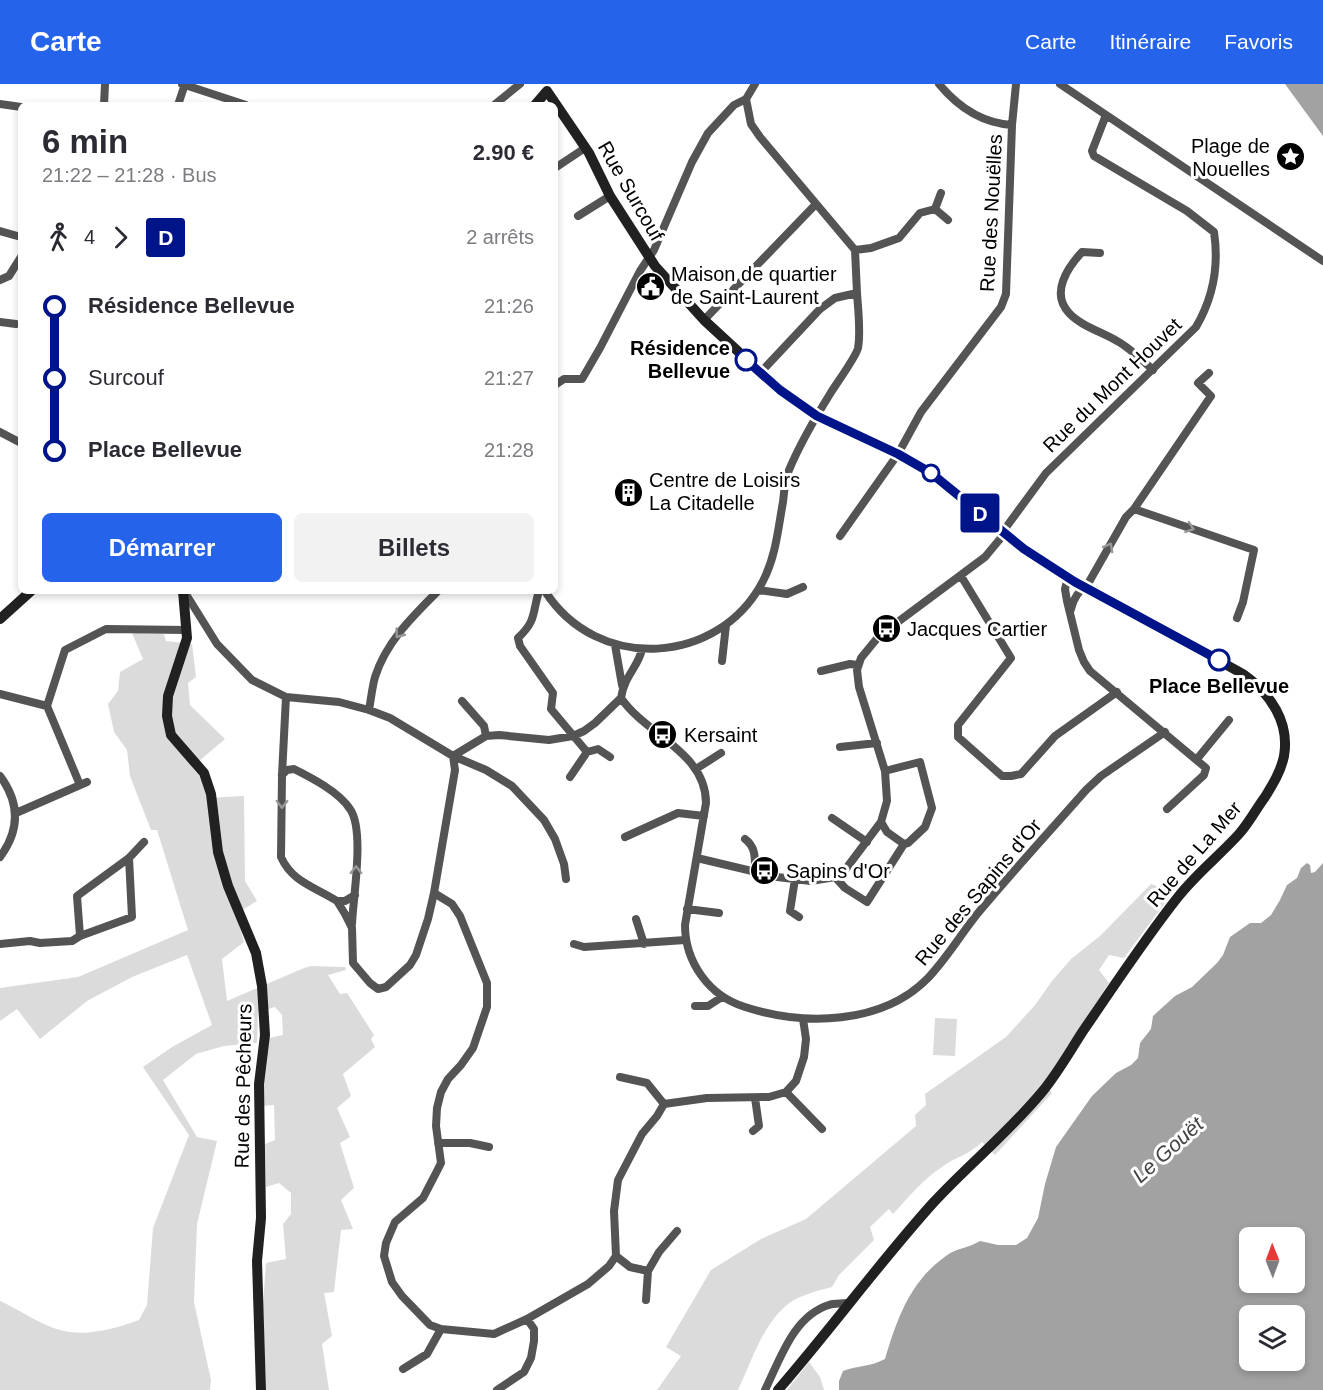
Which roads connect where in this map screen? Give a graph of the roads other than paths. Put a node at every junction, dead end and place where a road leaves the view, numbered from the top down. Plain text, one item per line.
1 (105, 84) edge
2 (184, 84) edge
3 (520, 84) edge
4 (755, 84) edge
5 (939, 84) edge
6 (1016, 84) edge
7 (1060, 84) edge
8 (545, 87) edge
9 (746, 99) junction
10 (104, 102) edge
11 (179, 102) edge
12 (237, 102) edge
13 (498, 102) edge
14 (537, 102) edge
15 (555, 102) edge
16 (0, 104) edge
17 (18, 107) edge
18 (558, 107) edge
19 (1106, 115) junction
20 (1012, 125) junction
21 (585, 148) junction
22 (558, 166) edge
23 (941, 193) dead end
24 (610, 195) junction
25 (815, 205) junction
26 (935, 209) junction
27 (578, 216) dead end
28 (948, 220) dead end
29 (0, 231) edge
30 (18, 236) edge
31 (855, 250) junction
32 (1100, 253) dead end
33 (650, 257) junction
34 (1323, 261) edge
35 (18, 262) edge
36 (0, 280) edge
37 (857, 293) junction
38 (704, 320) junction
39 (0, 322) edge
40 (16, 324) dead end
41 (1153, 370) junction
42 (761, 372) junction
43 (1209, 373) dead end
44 (558, 383) edge
45 (817, 416) junction
46 (0, 432) edge
47 (18, 441) edge
48 (898, 454) junction
49 (1134, 509) junction
50 (1004, 532) junction
51 (840, 536) dead end
52 (961, 576) junction
53 (1068, 577) junction
54 (1085, 586) junction
55 (803, 587) dead end
56 (758, 590) junction
57 (28, 594) edge
58 (183, 594) edge
59 (185, 594) edge
60 (435, 594) edge
61 (538, 594) edge
62 (547, 594) edge
63 (1070, 611) junction
64 (1237, 618) dead end
65 (0, 619) edge
66 (726, 625) junction
67 (186, 630) junction
68 (615, 645) junction
69 (642, 649) junction
70 (722, 661) dead end
71 (858, 665) junction
72 (821, 671) dead end
73 (1255, 682) joint
74 (622, 686) junction
75 (1116, 692) junction
76 (0, 694) edge
77 (286, 698) junction
78 (621, 698) junction
79 (462, 701) dead end
80 (47, 706) junction
81 (369, 710) junction
82 (1229, 720) dead end
83 (1165, 732) junction
84 (486, 736) junction
85 (573, 736) junction
86 (877, 743) junction
87 (283, 746) junction
88 (840, 747) dead end
89 (587, 752) junction
90 (721, 753) dead end
91 (453, 756) junction
92 (610, 757) dead end
93 (1197, 759) junction
94 (294, 769) junction
95 (696, 769) junction
96 (885, 771) junction
97 (282, 775) junction
98 (0, 776) edge
99 (570, 777) dead end
100 (1167, 809) dead end
101 (16, 813) junction
102 (704, 816) junction
103 (832, 818) dead end
104 (881, 822) junction
105 (625, 837) dead end
106 (745, 839) dead end
107 (144, 842) dead end
108 (867, 842) junction
109 (904, 844) junction
110 (0, 857) edge
111 (129, 858) junction
112 (697, 858) junction
113 (755, 872) junction
114 (835, 878) junction
115 (566, 879) dead end
116 (795, 879) junction
117 (434, 893) junction
118 (355, 895) junction
119 (337, 901) junction
120 (687, 909) junction
121 (719, 913) dead end
122 (799, 917) dead end
123 (636, 919) dead end
124 (352, 928) junction
125 (80, 936) junction
126 (685, 940) junction
127 (0, 944) edge
128 (574, 944) dead end
129 (644, 944) junction
130 (722, 997) junction
131 (695, 1006) dead end
132 (803, 1019) junction
133 (620, 1077) dead end
134 (786, 1092) junction
135 (755, 1098) junction
136 (664, 1104) junction
137 (822, 1129) dead end
138 (753, 1131) dead end
139 (438, 1143) junction
140 (489, 1147) dead end
141 (677, 1231) dead end
142 (616, 1256) junction
143 (648, 1272) junction
144 (646, 1300) dead end
145 (848, 1303) junction
146 (527, 1319) junction
147 (441, 1329) junction
148 (403, 1369) dead end
149 (261, 1390) edge
150 (497, 1390) edge
151 (765, 1390) edge
152 (778, 1390) edge

1 - 10 street
2 - 11 street
2 - 12 street
3 - 13 street
4 - 9 street
5 - 20 street
6 - 20 street, Rue des Nouëlles
7 - 19 street
8 - 14 street
8 - 15 street, Rue Surcouf
9 - 25 street
9 - 33 street
16 - 17 street
18 - 21 street, Rue Surcouf
19 - 34 street
19 - 41 street, Rue du Mont Houvet
20 - 48 street, Rue des Nouëlles
21 - 22 street
21 - 24 street, Rue Surcouf
23 - 26 street
24 - 27 street
24 - 33 street, Rue Surcouf
25 - 31 street
25 - 38 street
26 - 28 street
26 - 31 street
29 - 30 street
31 - 37 street
32 - 41 street
33 - 38 street, Rue Surcouf
33 - 44 street
35 - 36 street
37 - 42 street
37 - 45 street
38 - 42 street, Rue Surcouf
39 - 40 street
41 - 50 street, Rue du Mont Houvet
42 - 45 street, Rue Surcouf
43 - 49 street
45 - 48 street, Rue Surcouf
45 - 56 street
46 - 47 street
48 - 50 street, Rue Surcouf
48 - 51 street, Rue des Nouëlles
54 -> 49 street
49 -> 64 street
50 - 52 street, Rue du Mont Houvet
50 - 53 street, Rue Surcouf
52 - 71 street, Rue du Mont Houvet
52 - 75 street
53 - 54 street, Rue Surcouf
53 - 63 street
54 - 63 street
54 - 73 street, Rue Surcouf
55 - 56 street
56 - 66 street
57 - 65 street
58 - 67 street, Rue des Pêcheurs
59 - 77 street
60 -> 81 street
61 - 85 street
62 - 68 street
63 - 75 street
66 - 69 street
66 - 70 street
67 - 80 street
67 - 149 street, Rue des Pêcheurs
68 - 69 street
68 - 74 street
69 - 74 street
71 - 72 street
71 - 86 street
73 - 145 street, Rue de La Mer
74 - 78 street
75 - 83 street
76 - 80 street
77 - 81 street
77 - 87 street
78 - 85 street
78 - 95 street, Rue des Sapins d'Or
79 - 84 street
80 - 101 street
81 - 91 street
82 - 93 street
83 - 93 street
83 - 132 street, Rue des Sapins d'Or
84 - 85 street
84 - 91 street
85 - 89 street
86 - 88 street
86 - 96 street
87 - 94 street
87 - 97 street
89 - 92 street
89 - 99 street
90 - 95 street
91 - 115 street
91 - 117 street
93 - 100 street
94 - 97 street
118 -> 94 street
95 - 102 street, Rue des Sapins d'Or
96 - 104 street
96 - 109 street
97 -> 119 street
98 - 101 street
101 - 110 street
102 - 105 street
102 - 112 street, Rue des Sapins d'Or
103 - 108 street
104 - 108 street
104 - 109 street
106 - 113 street
107 - 111 street
108 - 114 street
109 - 114 street
111 - 125 street
111 - 125 street
112 - 113 street
112 - 120 street, Rue des Sapins d'Or
113 - 116 street
114 - 116 street
116 - 122 street
117 - 124 street
117 - 139 street
118 - 119 street
118 - 124 street
119 - 124 street
120 - 121 street
120 - 126 street, Rue des Sapins d'Or
123 - 129 street
125 - 127 street
126 - 129 street
126 - 130 street, Rue des Sapins d'Or
128 - 129 street
130 - 131 street
130 - 132 street, Rue des Sapins d'Or
132 - 134 street
133 - 136 street
134 - 135 street
134 - 137 street
135 - 136 street
135 - 138 street
136 - 142 street
139 - 140 street
139 - 147 street
141 - 143 street
142 - 143 street
142 - 146 street
143 - 144 street
145 - 151 street
145 - 152 street, Rue de La Mer
146 - 147 street
146 - 150 street
147 - 148 street

